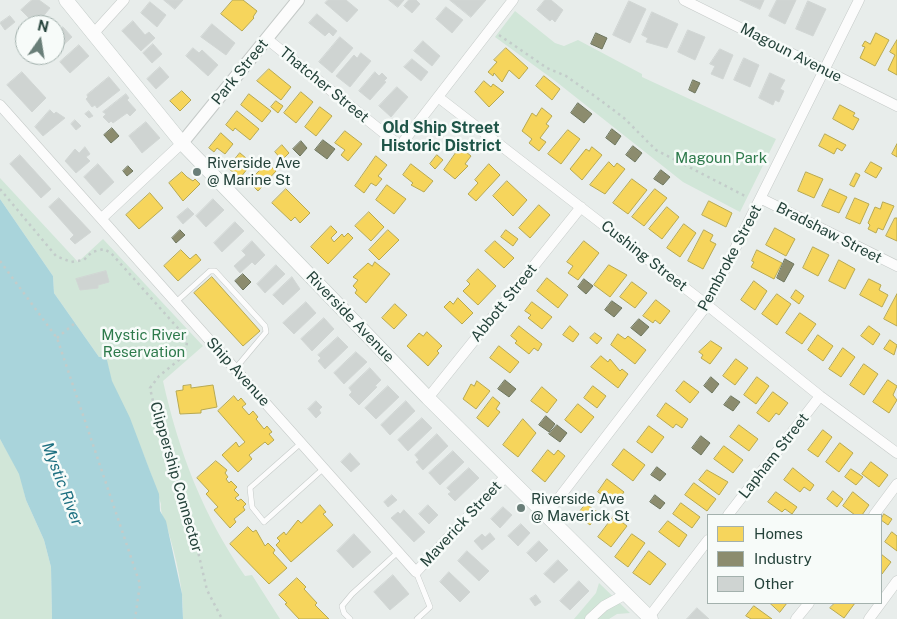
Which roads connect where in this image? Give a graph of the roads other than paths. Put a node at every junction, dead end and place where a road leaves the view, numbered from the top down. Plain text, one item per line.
1 (66, 0) edge
2 (124, 0) edge
3 (298, 0) edge
4 (513, 0) edge
5 (684, 0) edge
6 (859, 0) edge
7 (94, 33) junction
8 (267, 39) junction
9 (825, 70) junction
10 (438, 97) junction
11 (0, 105) edge
12 (897, 106) edge
13 (182, 143) junction
14 (762, 198) junction
15 (581, 207) junction
16 (102, 218) junction
17 (897, 266) edge
18 (176, 302) junction
19 (708, 305) junction
20 (235, 369) junction
21 (820, 396) junction
22 (428, 398) junction
23 (301, 443) junction
24 (897, 453) edge
25 (324, 468) junction
26 (506, 476) junction
27 (897, 484) edge
28 (729, 514) edge
29 (875, 514) edge
30 (545, 516) junction
31 (707, 541) edge
32 (398, 552) junction
33 (416, 572) junction
34 (897, 581) edge
35 (626, 594) junction
36 (882, 601) edge
37 (808, 604) edge
38 (880, 604) edge
39 (650, 618) edge
40 (350, 619) edge
41 (416, 619) edge
42 (590, 619) edge
43 (796, 619) edge
44 (869, 619) edge

1 - 7 main road, Riverside Avenue
2 - 7 street
3 - 8 street, Park Street
4 - 10 street, Thatcher Street
5 - 9 street, Magoun Avenue
6 - 9 street, Pembroke Street
7 - 13 main road, Riverside Avenue
8 - 10 street, Thatcher Street
8 - 13 street, Park Street
9 - 12 street, Magoun Avenue
9 - 14 street, Pembroke Street
10 - 15 street, Cushing Street
11 - 16 street, Ship Avenue
13 - 16 street
13 - 22 main road, Riverside Avenue
14 - 17 street, Bradshaw Street
14 - 19 street, Pembroke Street
15 - 19 street, Cushing Street
15 - 22 street, Abbott Street
16 - 18 street, Ship Avenue
18 - 20 street, Ship Avenue
18 - 20 lane
19 - 21 street, Cushing Street
19 - 30 street, Pembroke Street
20 - 23 street, Ship Avenue
21 - 24 street, Cushing Street
21 - 28 street, Lapham Street
22 - 26 main road, Riverside Avenue
23 - 25 street, Ship Avenue
23 - 25 lane
25 - 32 street, Ship Avenue
26 - 30 main road, Riverside Avenue
26 - 33 street, Maverick Street
27 - 29 street
30 - 35 main road, Riverside Avenue
31 - 39 street
32 - 33 street, Ship Avenue
32 - 40 lane
33 - 41 lane
34 - 36 street
35 - 39 main road, Riverside Avenue
35 - 42 street
37 - 43 street
38 - 44 street

